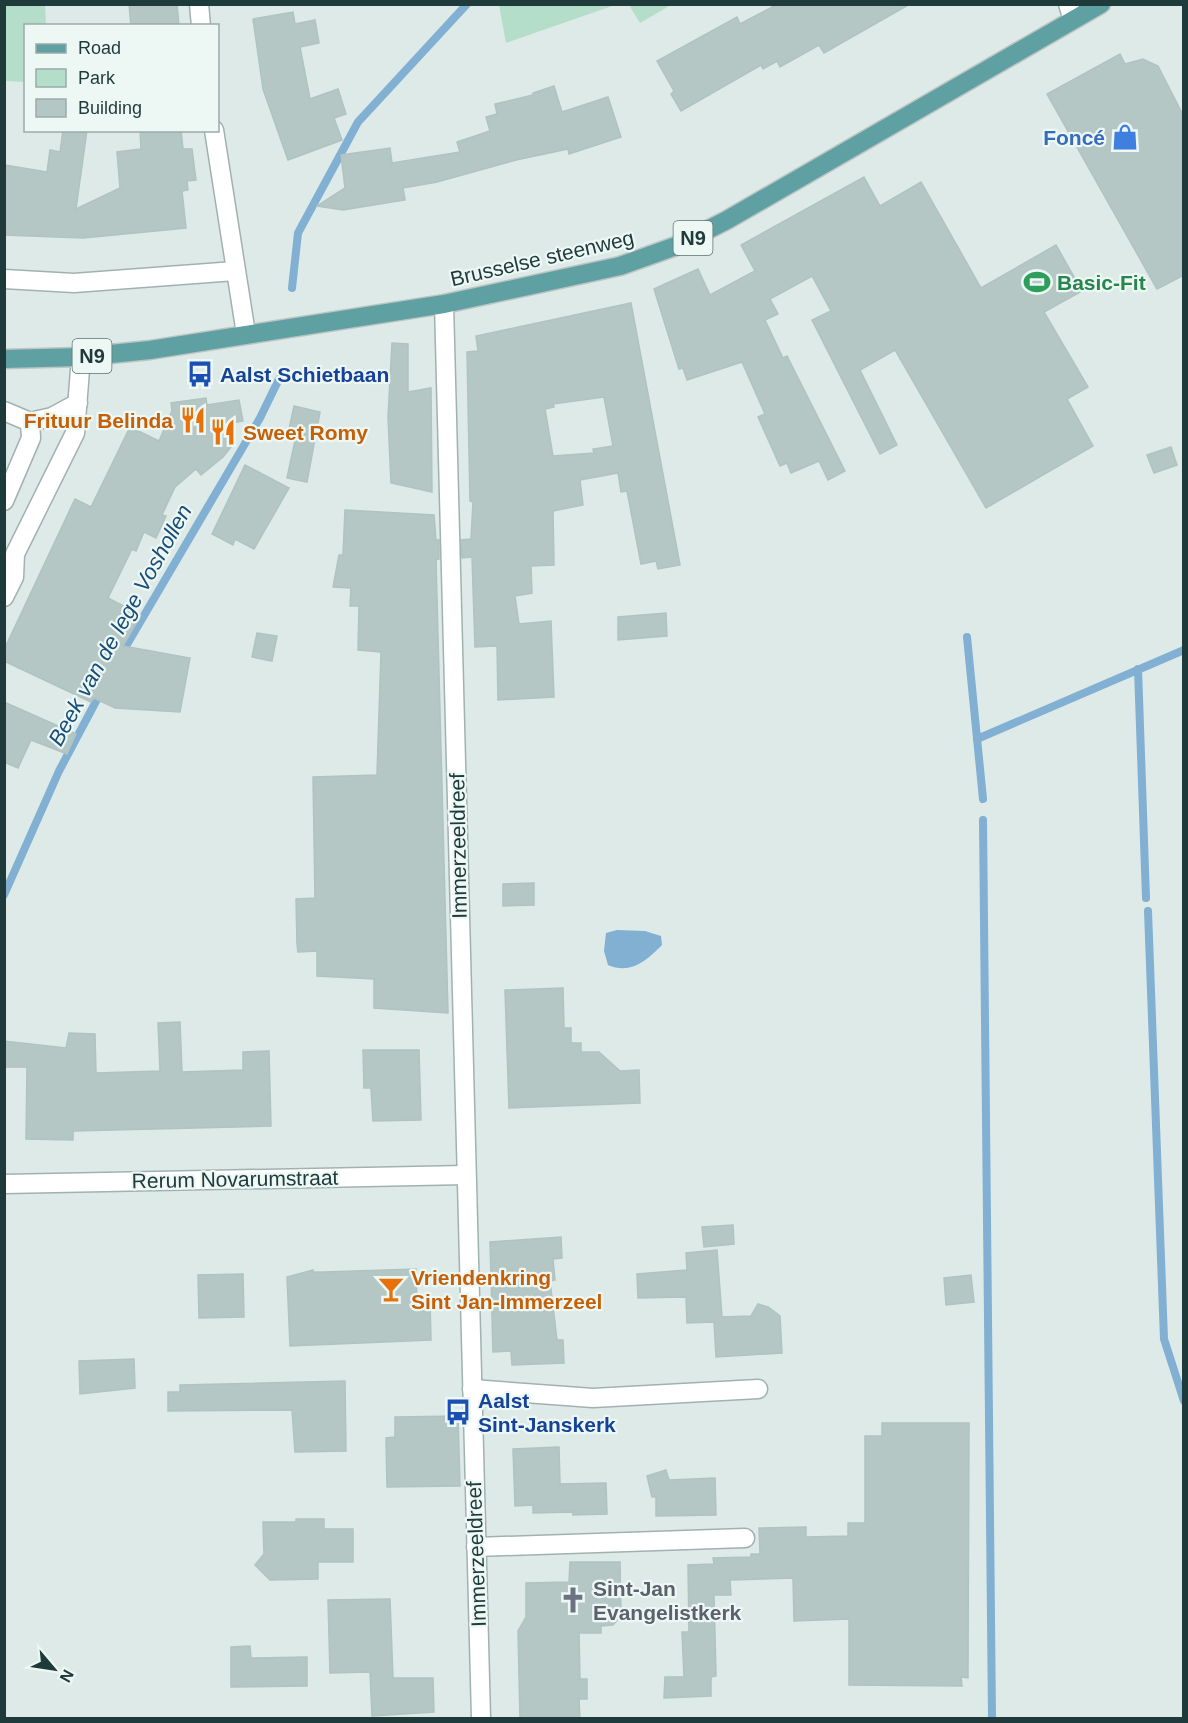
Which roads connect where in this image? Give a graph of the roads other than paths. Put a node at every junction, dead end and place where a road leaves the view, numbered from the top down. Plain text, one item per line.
1 (199, 4) edge
2 (1101, 4) edge
3 (1071, 12) edge
4 (201, 24) edge
5 (214, 132) edge
6 (235, 271) junction
7 (4, 279) edge
8 (444, 304) junction
9 (246, 334) junction
10 (81, 357) junction
11 (4, 359) edge
12 (78, 403) junction
13 (4, 411) edge
14 (30, 422) junction
15 (4, 501) edge
16 (10, 552) edge
17 (4, 597) edge
18 (466, 1175) junction
19 (4, 1184) edge
20 (472, 1389) junction
21 (758, 1389) dead end
22 (746, 1538) dead end
23 (476, 1547) junction
24 (481, 1719) edge

1 - 4 street
2 - 3 main road, Brusselse steenweg / N9
3 - 8 main road, Brusselse steenweg / N9
5 - 6 street
6 - 7 street
6 - 9 street
8 - 9 main road, Brusselse steenweg / N9
8 - 18 street, Immerzeeldreef
9 - 10 main road, Brusselse steenweg / N9
10 - 11 main road, Brusselse steenweg / N9
10 - 12 street
12 - 14 street
12 - 16 street
13 - 14 street
14 - 15 street
16 - 17 street
18 - 19 street, Rerum Novarumstraat
18 - 20 street, Immerzeeldreef
20 - 21 street
20 - 23 street, Immerzeeldreef
22 - 23 street
23 - 24 street, Immerzeeldreef

